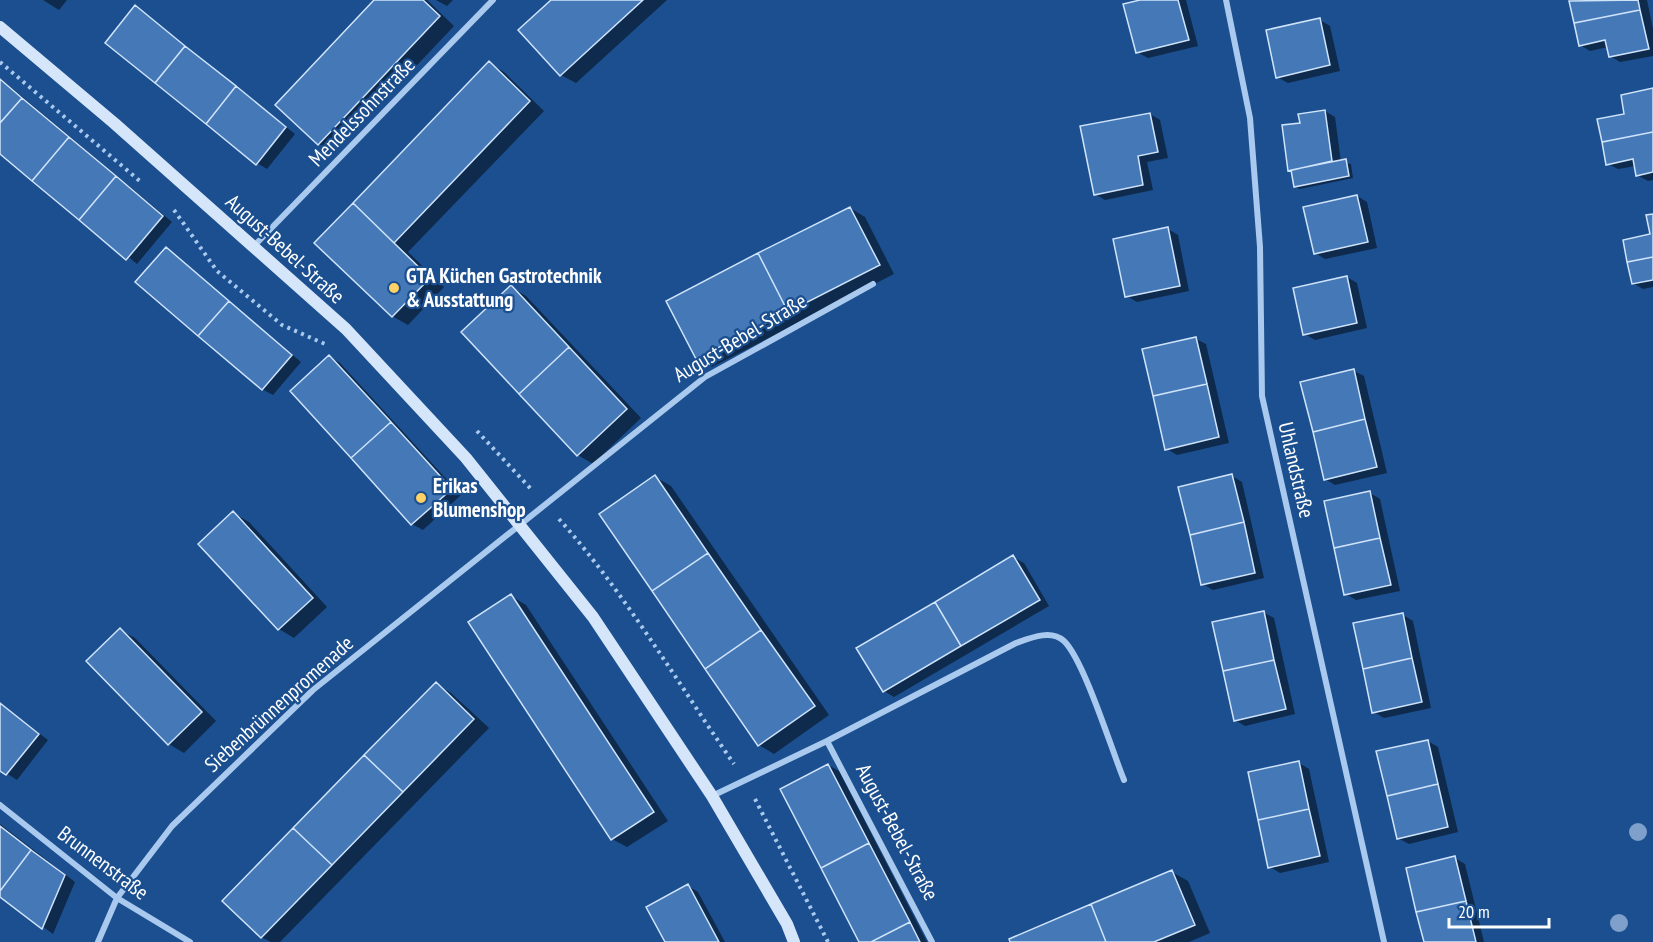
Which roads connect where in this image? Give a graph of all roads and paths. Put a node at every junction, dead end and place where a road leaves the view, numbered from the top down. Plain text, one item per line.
1 (493, 0) edge
2 (1226, 0) edge
3 (0, 27) edge
4 (0, 62) edge
5 (147, 187) dead end
6 (165, 202) dead end
7 (253, 247) junction
8 (873, 284) dead end
9 (332, 350) dead end
10 (519, 523) junction
11 (827, 741) junction
12 (1124, 780) dead end
13 (712, 796) junction
14 (0, 804) edge
15 (117, 898) junction
16 (98, 942) edge
17 (190, 942) edge
18 (794, 942) edge
19 (932, 942) edge
20 (1384, 942) edge

1 - 7 street, Mendelssohnstraße
2 - 20 street, Uhlandstraße
3 - 7 main road, August-Bebel-Straße
4 - 5 path
6 - 9 path
7 - 10 main road, August-Bebel-Straße
8 - 10 street, August-Bebel-Straße
10 - 13 main road, August-Bebel-Straße
10 - 15 street, Siebenbrünnenpromenade
11 - 12 street
11 - 13 street
11 - 19 street, August-Bebel-Straße
13 - 18 main road, August-Bebel-Straße
14 - 15 street, Brunnenstraße
15 - 16 street, Siebenbrünnenpromenade
15 - 17 street, Brunnenstraße

